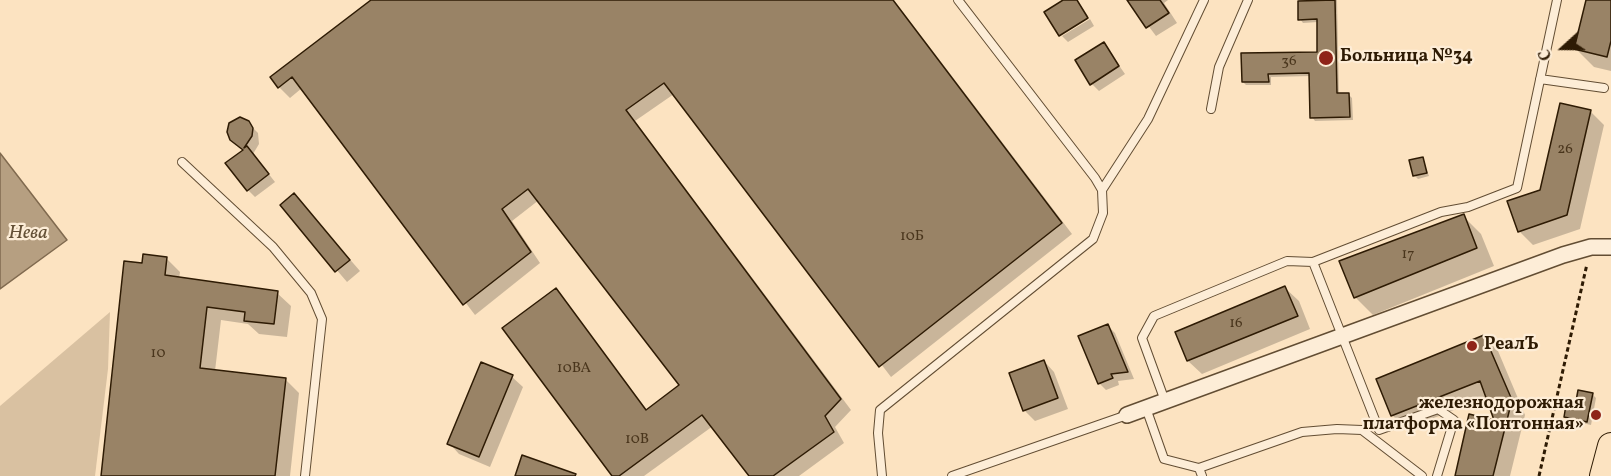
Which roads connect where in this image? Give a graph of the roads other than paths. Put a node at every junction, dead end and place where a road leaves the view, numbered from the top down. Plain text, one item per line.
1 (958, 0) edge
2 (1204, 0) edge
3 (1248, 0) edge
4 (1557, 0) edge
5 (1540, 79) junction
6 (1604, 88) dead end
7 (1211, 109) dead end
8 (182, 162) dead end
9 (1102, 190) junction
10 (1611, 247) edge
11 (1313, 262) junction
12 (1342, 336) junction
13 (1165, 400) junction
14 (1146, 408) junction
15 (1127, 415) joint
16 (1362, 430) junction
17 (1379, 430) junction
18 (1611, 446) edge
19 (1200, 472) edge
20 (305, 476) edge
21 (882, 476) edge
22 (952, 476) edge
23 (1422, 476) edge
24 (1437, 476) edge
25 (1603, 476) edge

1 - 9 lane
2 - 9 lane
3 - 7 lane
4 - 5 lane
5 - 6 lane
5 - 11 lane
8 - 20 lane
9 - 21 lane
10 - 12 street
11 - 12 lane
11 - 13 lane
12 - 13 street
12 - 17 lane
13 - 14 street
14 - 15 street
14 - 19 lane
15 - 22 lane
16 - 17 lane
16 - 19 lane
16 - 23 lane
17 - 24 lane
18 - 25 main road

